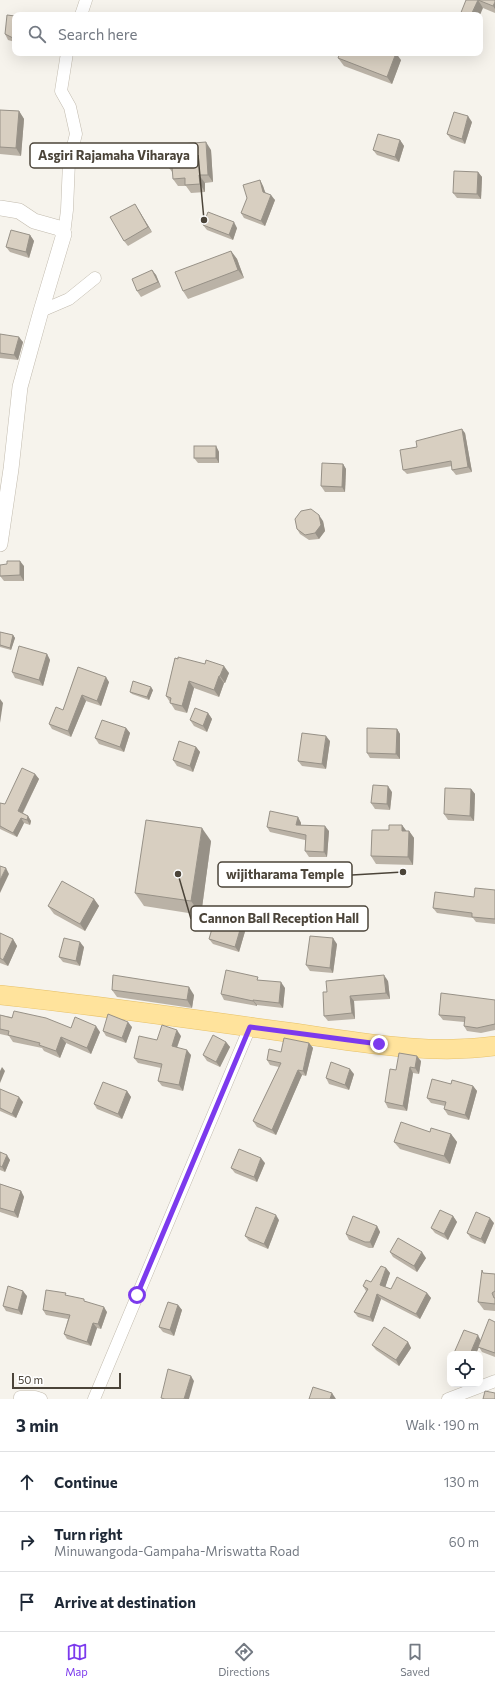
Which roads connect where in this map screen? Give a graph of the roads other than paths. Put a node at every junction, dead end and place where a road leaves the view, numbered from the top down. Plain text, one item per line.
1 (86, 0) edge
2 (82, 12) edge
3 (67, 56) edge
4 (0, 208) edge
5 (64, 234) junction
6 (96, 278) dead end
7 (41, 311) junction
8 (0, 544) edge
9 (0, 995) edge
10 (250, 1027) junction
11 (495, 1046) edge
12 (495, 1381) edge
13 (20, 1399) edge
14 (41, 1399) edge
15 (94, 1399) edge
16 (448, 1399) edge

1 - 2 street
3 - 5 street
4 - 5 street
5 - 7 street
6 - 7 street
7 - 8 street
9 - 10 main road
10 - 11 main road
10 - 15 street
12 - 16 street
13 - 14 street

